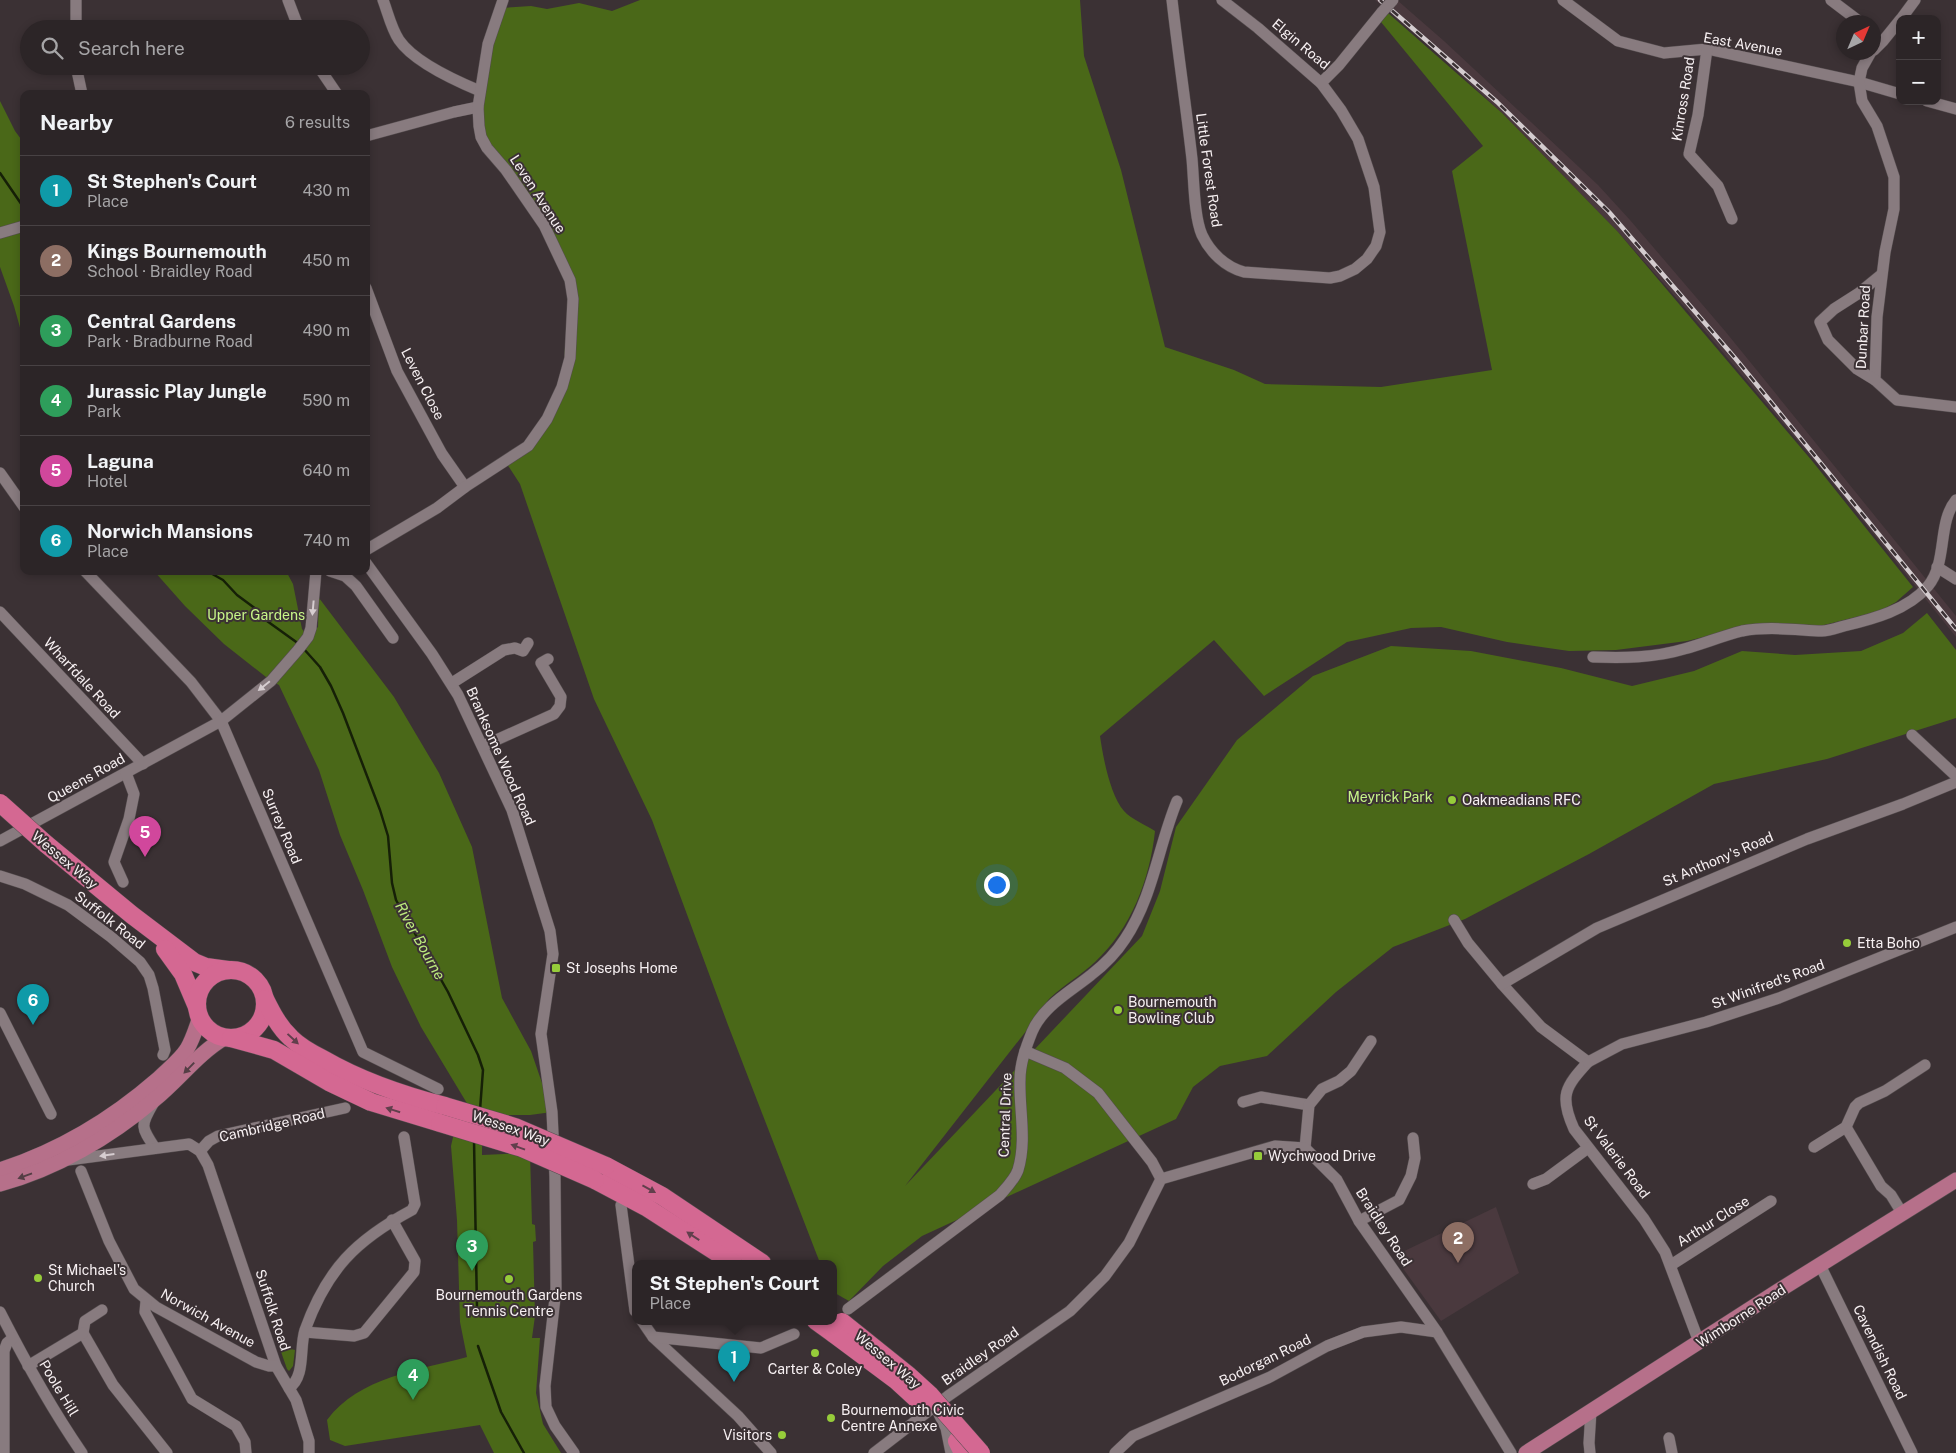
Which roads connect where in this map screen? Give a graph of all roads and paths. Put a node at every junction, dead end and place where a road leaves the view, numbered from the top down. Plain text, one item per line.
1 (76, 0) edge
2 (288, 0) edge
3 (383, 0) edge
4 (503, 0) edge
5 (1172, 0) edge
6 (1222, 0) edge
7 (1393, 0) edge
8 (1563, 0) edge
9 (1831, 0) edge
10 (1915, 0) edge
11 (1851, 15) edge
12 (1903, 15) edge
13 (76, 20) edge
14 (296, 20) edge
15 (1896, 24) edge
16 (1881, 39) edge
17 (1884, 41) junction
18 (1881, 44) edge
19 (1707, 49) junction
20 (1867, 60) edge
21 (78, 75) edge
22 (324, 75) edge
23 (1858, 82) junction
24 (1321, 83) junction
25 (81, 90) edge
26 (334, 90) edge
27 (480, 91) junction
28 (1896, 93) edge
29 (1941, 105) edge
30 (478, 107) junction
31 (1956, 109) edge
32 (370, 135) edge
33 (1732, 219) dead end
34 (20, 227) edge
35 (2, 232) edge
36 (1881, 275) junction
37 (370, 290) edge
38 (1875, 380) junction
39 (1956, 407) edge
40 (0, 473) edge
41 (465, 487) junction
42 (1956, 500) edge
43 (20, 501) edge
44 (370, 548) edge
45 (1937, 567) junction
46 (370, 569) edge
47 (89, 575) edge
48 (316, 575) edge
49 (342, 575) edge
50 (1956, 580) edge
51 (0, 612) edge
52 (393, 638) dead end
53 (526, 650) dead end
54 (1594, 657) dead end
55 (548, 658) dead end
56 (452, 683) junction
57 (206, 703) junction
58 (221, 721) junction
59 (1912, 735) dead end
60 (186, 739) junction
61 (483, 746) junction
62 (143, 764) junction
63 (126, 774) junction
64 (1956, 776) edge
65 (1956, 782) edge
66 (1178, 802) dead end
67 (0, 803) edge
68 (0, 841) edge
69 (0, 876) edge
70 (123, 882) dead end
71 (132, 915) junction
72 (1454, 920) dead end
73 (1956, 927) edge
74 (228, 970) junction
75 (1502, 984) junction
76 (265, 999) junction
77 (198, 1013) junction
78 (0, 1014) edge
79 (228, 1037) junction
80 (1371, 1042) dead end
81 (1025, 1051) junction
82 (163, 1055) dead end
83 (1588, 1062) junction
84 (1925, 1065) dead end
85 (438, 1089) dead end
86 (155, 1100) junction
87 (1243, 1102) dead end
88 (1309, 1105) junction
89 (345, 1108) dead end
90 (51, 1114) dead end
91 (1846, 1127) junction
92 (1413, 1138) dead end
93 (406, 1140) dead end
94 (1814, 1147) dead end
95 (155, 1148) junction
96 (1305, 1148) junction
97 (1588, 1148) junction
98 (200, 1151) junction
99 (57, 1162) junction
100 (0, 1170) edge
101 (81, 1171) dead end
102 (1161, 1179) junction
103 (1956, 1180) edge
104 (0, 1184) edge
105 (1533, 1184) dead end
106 (1771, 1201) dead end
107 (621, 1205) dead end
108 (1902, 1213) junction
109 (392, 1220) junction
110 (1359, 1222) junction
111 (728, 1260) edge
112 (758, 1260) edge
113 (1670, 1265) junction
114 (1820, 1265) junction
115 (632, 1288) edge
116 (146, 1301) junction
117 (102, 1310) dead end
118 (0, 1312) edge
119 (839, 1320) edge
120 (644, 1325) edge
121 (305, 1332) junction
122 (1437, 1332) junction
123 (83, 1333) junction
124 (787, 1335) dead end
125 (652, 1337) junction
126 (13, 1338) junction
127 (1699, 1342) junction
128 (28, 1366) junction
129 (276, 1366) junction
130 (289, 1388) junction
131 (933, 1407) junction
132 (1591, 1411) junction
133 (1669, 1438) dead end
134 (309, 1447) edge
135 (959, 1450) edge
136 (4, 1453) edge
137 (82, 1453) edge
138 (167, 1453) edge
139 (246, 1453) edge
140 (574, 1453) edge
141 (771, 1453) edge
142 (874, 1453) edge
143 (981, 1453) edge
144 (1116, 1453) edge
145 (1511, 1453) edge
146 (1526, 1453) edge
147 (1590, 1453) edge
148 (1672, 1453) edge
149 (1912, 1453) edge

1 - 13 street
2 - 14 street
3 - 27 street
4 - 27 street, Leven Avenue
5 - 24 street, Little Forest Road
6 - 24 street, Elgin Road
7 - 24 street, Elgin Road, bridge
8 - 19 street, East Avenue
9 - 11 street
10 - 12 street
15 - 17 street
16 - 17 street
17 - 18 street
19 - 23 street, East Avenue
19 - 33 street, Kinross Road
20 - 23 street
21 - 25 street
22 - 26 street
23 - 28 street, East Avenue
23 - 36 street, Dunbar Road
27 - 30 street, Leven Avenue
29 - 31 street
30 - 32 street
30 - 41 street, Leven Avenue
34 - 35 street
36 - 38 street, Dunbar Road
36 - 38 street, Dunbar Road
37 - 41 street, Leven Close
38 - 39 street, Dunbar Road
40 - 43 street
41 - 44 street, Leven Avenue
42 - 45 street
45 - 50 street
45 - 54 street
46 - 56 street, Branksome Wood Road
47 - 57 street, Surrey Road
48 -> 58 street, Queens Road
49 - 52 street
51 - 62 street, Wharfdale Road
53 - 56 street
55 - 61 street
56 - 61 street, Branksome Wood Road
57 - 58 street, Surrey Road
57 - 60 street, Queens Road
58 - 60 street, Queens Road
58 - 85 street, Surrey Road
59 - 64 street
60 - 62 street, Queens Road
61 - 140 street, Branksome Wood Road
62 - 63 street, Queens Road
63 - 68 street, Queens Road
63 - 70 street
65 - 75 street, St Anthony's Road
66 - 81 street, Central Drive
67 - 71 highway, Wessex Way, bridge
69 - 82 street, Suffolk Road
71 - 74 highway, Wessex Way
71 - 77 highway, Wessex Way
72 - 75 street
73 - 83 street, St Winifred's Road
74 - 76 highway
74 - 77 highway
75 - 83 street
76 - 79 highway
76 -> 112 highway, Wessex Way, bridge
77 - 79 highway
77 - 100 main road
78 - 90 street
79 -> 86 main road
111 -> 79 highway, Wessex Way, bridge
80 - 88 street
81 - 102 street
81 - 119 street, Central Drive
83 - 97 street, St Valerie Road
84 - 91 street
86 - 95 street
86 - 99 main road
87 - 88 street
88 - 96 street
89 - 98 street, Cambridge Road
91 - 94 street
91 - 108 street
92 - 110 street
93 - 109 street
95 - 98 street
95 -> 99 street
96 - 102 street
96 - 110 street, Braidley Road
97 - 105 street
97 - 113 street, St Valerie Road
98 - 129 street, Suffolk Road
99 -> 104 main road
101 - 116 street, Norwich Avenue
102 - 131 street, Braidley Road
103 - 108 main road, Wimborne Road
106 - 113 street, Arthur Close
107 - 115 street
108 - 114 main road, Wimborne Road
109 - 121 street
109 - 121 street
110 - 122 street, Braidley Road
113 - 127 street, St Valerie Road
114 - 127 main road, Wimborne Road
114 - 149 street, Cavendish Road
116 - 129 street, Norwich Avenue
116 - 139 street
117 - 123 street
118 - 126 street, Poole Hill
119 - 135 highway, Wessex Way, bridge
119 - 143 highway, Wessex Way, bridge
120 - 125 street
121 - 130 street
122 - 144 street, Bodorgan Road
122 - 145 street, Braidley Road
123 - 128 street
123 - 138 street
124 - 125 street
125 - 141 street
126 - 128 street, Poole Hill
126 - 136 street
127 - 132 main road, Wimborne Road
128 - 137 street, Poole Hill
129 - 130 street
130 - 134 street
131 - 135 street
131 - 142 street, Braidley Road
132 - 146 main road, Wimborne Road
132 - 147 street
133 - 148 street

